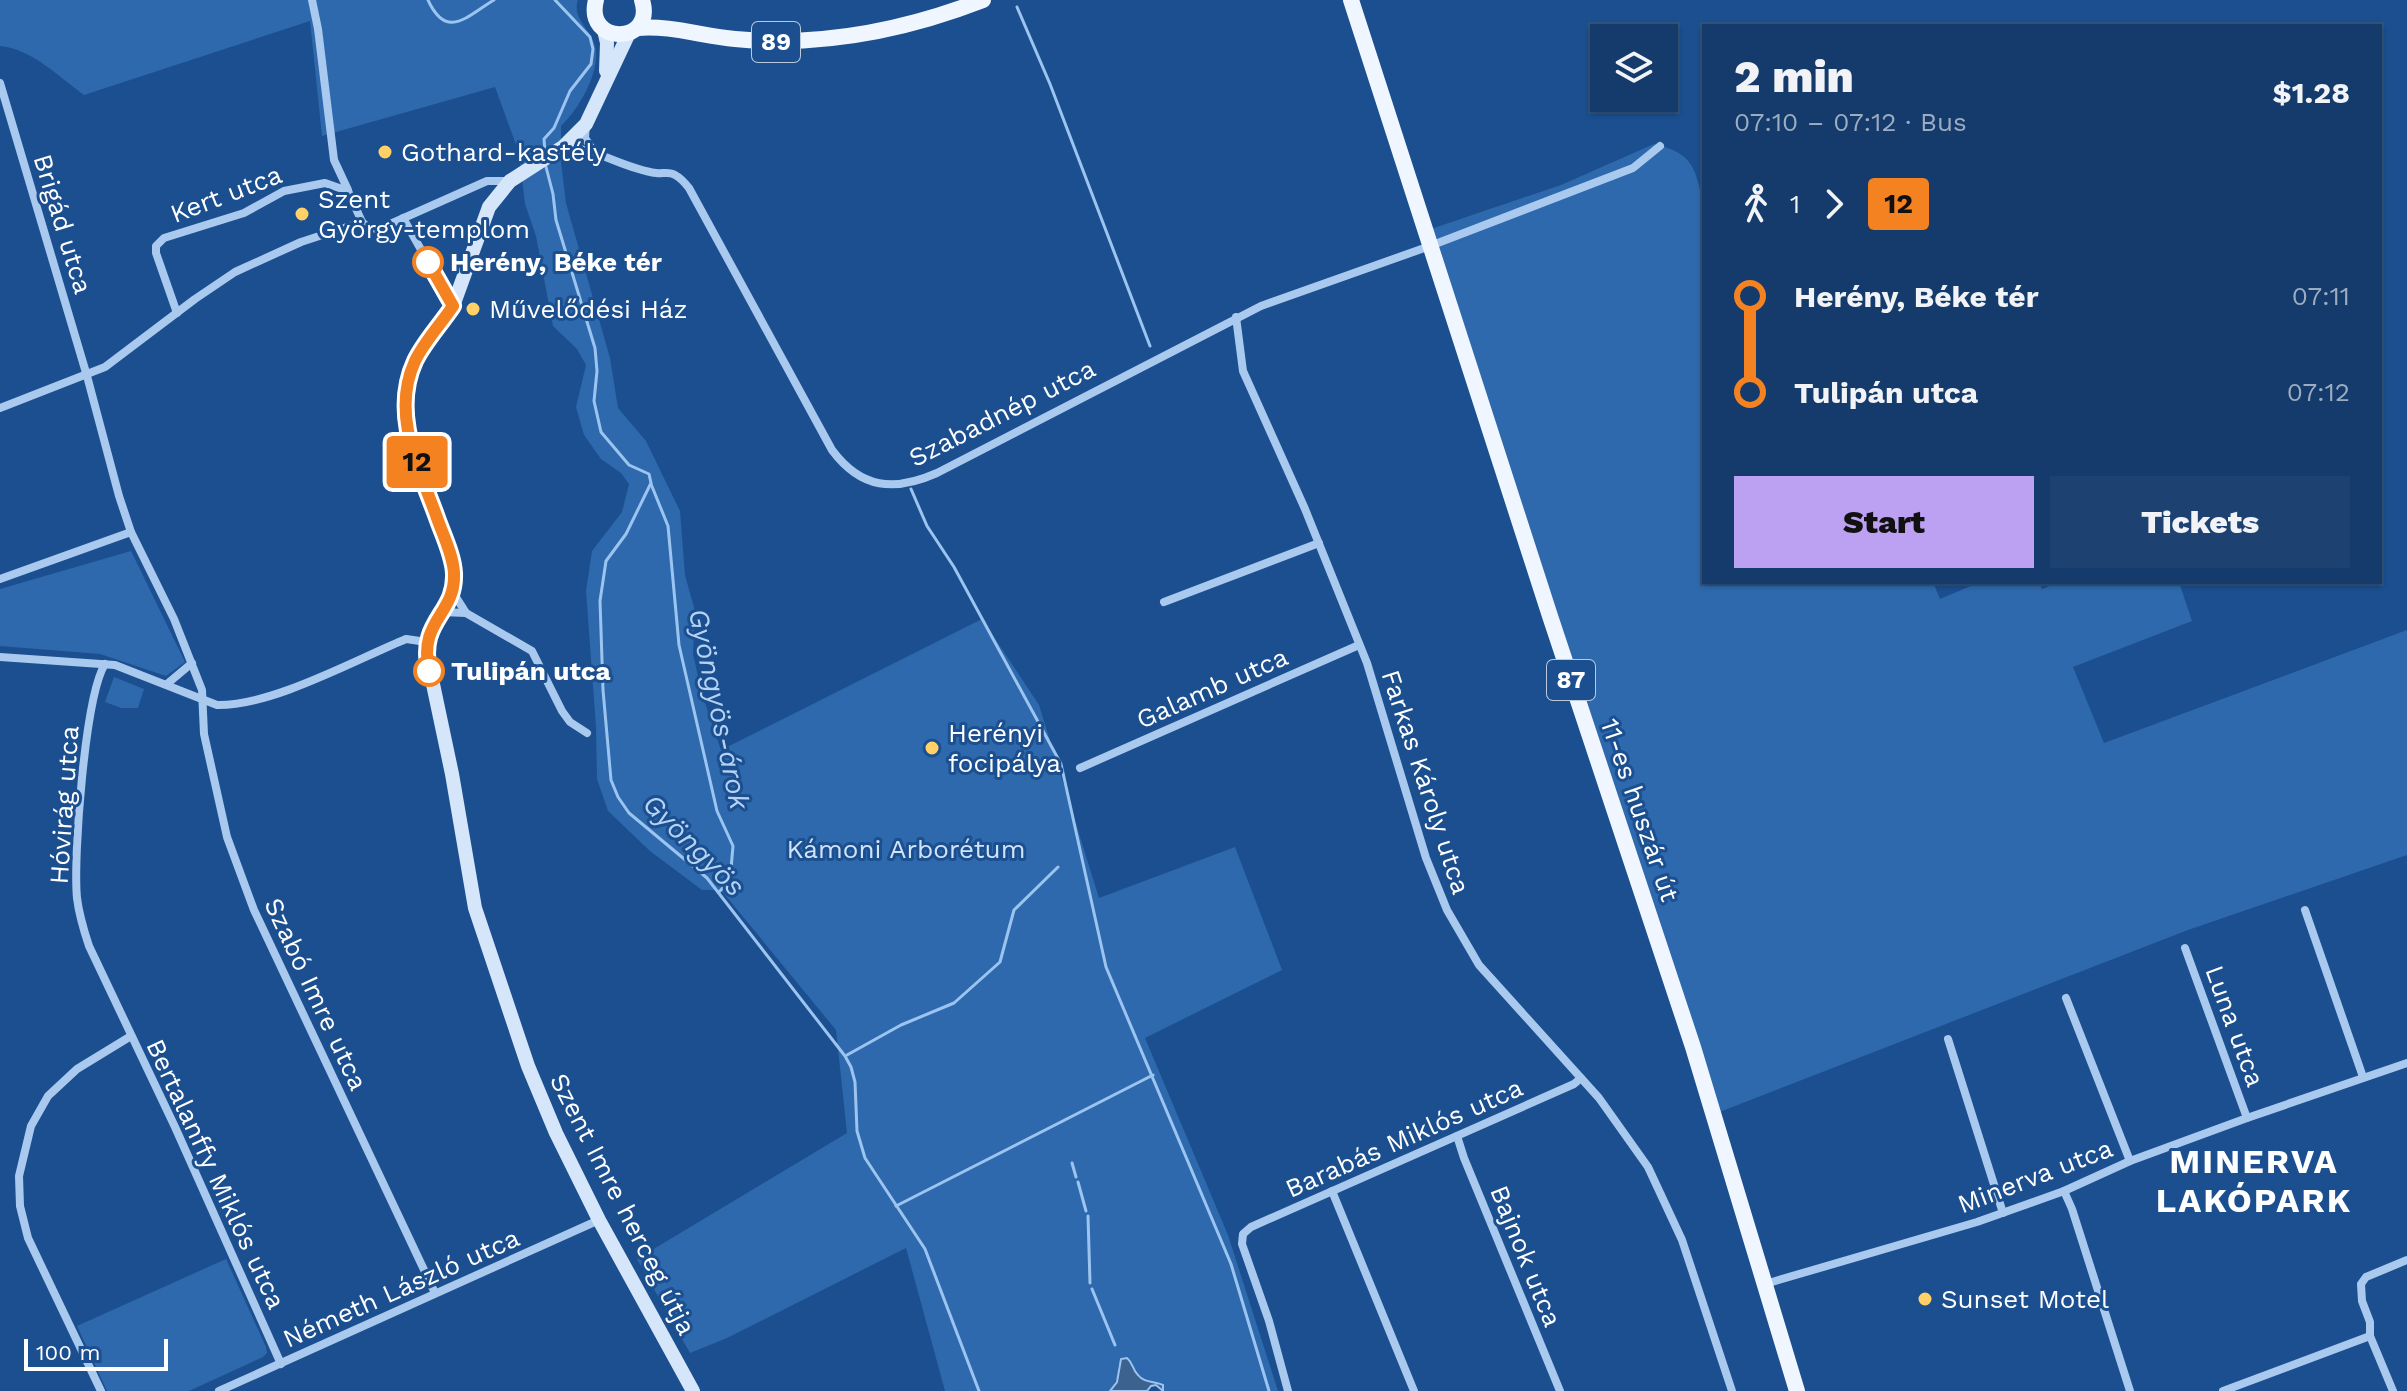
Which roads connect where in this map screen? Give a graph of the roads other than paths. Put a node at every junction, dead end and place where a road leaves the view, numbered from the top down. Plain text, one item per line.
1 (312, 0) edge
2 (583, 0) edge
3 (983, 0) edge
4 (1351, 0) edge
5 (643, 3) edge
6 (599, 16) edge
7 (633, 30) junction
8 (701, 34) junction
9 (0, 83) edge
10 (605, 84) junction
11 (586, 124) junction
12 (1660, 146) dead end
13 (551, 154) junction
14 (597, 155) junction
15 (510, 181) junction
16 (473, 186) junction
17 (348, 191) junction
18 (489, 207) junction
19 (403, 218) junction
20 (362, 222) junction
21 (1430, 246) junction
22 (453, 306) junction
23 (177, 313) junction
24 (1236, 317) junction
25 (87, 376) junction
26 (0, 408) edge
27 (131, 532) junction
28 (1319, 543) junction
29 (0, 579) edge
30 (452, 591) junction
31 (1164, 602) dead end
32 (442, 612) junction
33 (466, 613) junction
34 (427, 642) junction
35 (1359, 645) junction
36 (0, 657) edge
37 (192, 663) junction
38 (105, 664) junction
39 (167, 684) junction
40 (203, 700) junction
41 (587, 733) dead end
42 (1080, 768) dead end
43 (2305, 910) dead end
44 (2185, 948) dead end
45 (2066, 998) dead end
46 (131, 1036) junction
47 (1948, 1039) dead end
48 (2407, 1063) edge
49 (2363, 1077) junction
50 (1581, 1078) junction
51 (2247, 1118) junction
52 (1457, 1136) junction
53 (2130, 1161) junction
54 (1332, 1191) junction
55 (2064, 1191) junction
56 (2003, 1213) junction
57 (599, 1220) junction
58 (2407, 1260) edge
59 (1765, 1284) junction
60 (435, 1293) junction
61 (2370, 1336) junction
62 (281, 1364) junction
63 (101, 1391) edge
64 (219, 1391) edge
65 (693, 1391) edge
66 (1288, 1391) edge
67 (1414, 1391) edge
68 (1560, 1391) edge
69 (1732, 1391) edge
70 (1797, 1391) edge
71 (2130, 1391) edge
72 (2223, 1391) edge
73 (2393, 1391) edge

1 - 17 street
2 - 6 main road
3 - 8 main road, 89
4 - 21 main road, 87
5 - 7 main road, 89
5 - 8 main road, 89
6 - 7 main road, 89
6 - 10 main road
7 - 8 main road, 89
7 - 10 main road
9 - 25 street, Brigád utca
10 - 11 main road
11 - 13 main road
11 - 14 street
12 - 21 street, Szabadnép utca
13 - 14 street, Szabadnép utca
13 - 15 main road
14 - 24 street, Szabadnép utca
15 - 16 street
15 - 18 main road
16 - 18 street
16 - 19 street
17 - 20 street
17 - 23 street, Kert utca
18 - 22 main road
19 - 20 street
19 - 22 street
20 - 23 street
21 - 24 street, Szabadnép utca
21 - 59 main road, 11-es huszár út / 87
22 - 30 main road
23 - 25 street
24 - 28 street, Farkas Károly utca
25 - 26 street
25 - 27 street
27 - 29 street
27 - 37 street
28 - 31 street
28 - 35 street, Farkas Károly utca
30 - 32 main road
30 - 33 street
32 - 33 street
32 - 34 main road
33 - 41 street
34 - 40 street
34 - 57 main road, Szent Imre herceg útja
35 - 42 street, Galamb utca
35 - 50 street, Farkas Károly utca
36 - 38 street
37 - 39 street
37 - 40 street
38 - 39 street
38 - 46 street, Hóvirág utca
39 - 40 street
40 - 60 street, Szabó Imre utca
43 - 49 street
44 - 51 street, Luna utca
45 - 53 street
46 - 62 street, Bertalanffy Miklós utca
46 - 63 street, Bertalanffy Miklós utca
47 - 56 street
48 - 49 street, Minerva utca
49 - 51 street, Minerva utca
50 - 52 street, Barabás Miklós utca
50 - 69 street, Farkas Károly utca
51 - 53 street, Minerva utca
52 - 54 street, Barabás Miklós utca
52 - 68 street, Bajnok utca
53 - 55 street, Minerva utca
54 - 66 street, Barabás Miklós utca
54 - 67 street
55 - 56 street, Minerva utca
55 - 71 street
56 - 59 street, Minerva utca
57 - 60 street, Németh László utca
57 - 65 main road, Szent Imre herceg útja
58 - 61 street
59 - 70 main road, 11-es huszár út / 87
60 - 62 street, Németh László utca
61 - 72 street
61 - 73 street
62 - 64 street, Németh László utca

